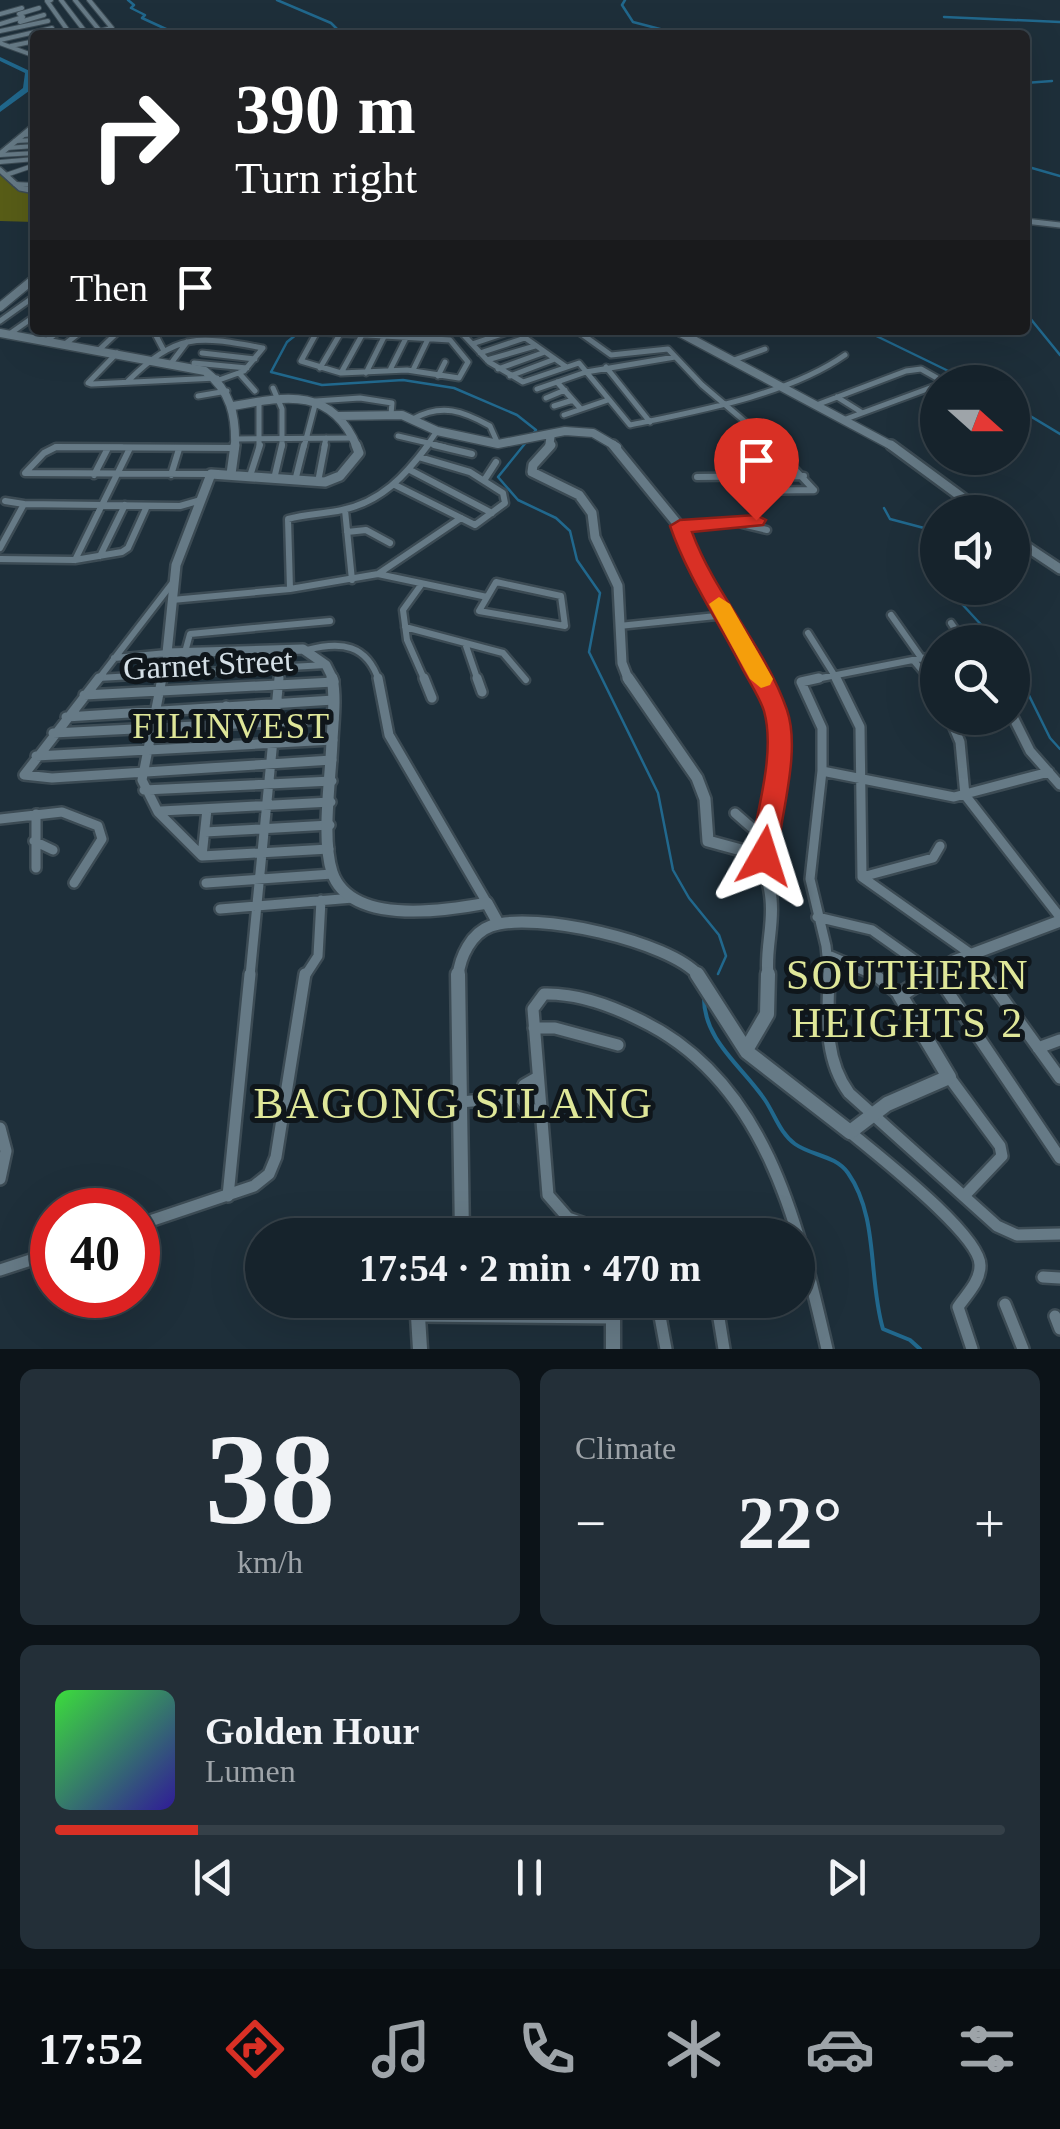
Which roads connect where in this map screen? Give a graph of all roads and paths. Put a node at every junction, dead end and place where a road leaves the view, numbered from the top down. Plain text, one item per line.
1 (49, 0) edge
2 (61, 0) edge
3 (75, 0) edge
4 (89, 0) edge
5 (39, 8) edge
6 (14, 24) junction
7 (21, 26) junction
8 (52, 28) edge
9 (68, 30) edge
10 (81, 30) edge
11 (98, 30) edge
12 (107, 30) edge
13 (0, 31) edge
14 (30, 44) edge
15 (11, 46) junction
16 (30, 46) edge
17 (30, 47) edge
18 (30, 48) edge
19 (17, 49) junction
20 (30, 139) edge
21 (15, 142) junction
22 (30, 142) edge
23 (30, 143) edge
24 (30, 144) edge
25 (30, 146) edge
26 (7, 148) junction
27 (0, 157) edge
28 (3, 173) edge
29 (30, 186) edge
30 (1030, 222) edge
31 (1060, 225) edge
32 (30, 282) edge
33 (21, 290) junction
34 (30, 293) edge
35 (30, 298) edge
36 (0, 307) edge
37 (30, 319) edge
38 (0, 320) edge
39 (4, 334) edge
40 (30, 335) edge
41 (54, 335) edge
42 (76, 335) edge
43 (115, 335) edge
44 (156, 335) edge
45 (316, 335) edge
46 (339, 335) edge
47 (362, 335) joint
48 (420, 335) edge
49 (428, 335) edge
50 (435, 335) edge
51 (464, 335) edge
52 (499, 335) edge
53 (521, 335) edge
54 (583, 335) edge
55 (684, 335) edge
56 (384, 336) junction
57 (26, 338) junction
58 (406, 338) junction
59 (525, 338) junction
60 (183, 340) junction
61 (46, 342) junction
62 (65, 344) junction
63 (472, 344) junction
64 (536, 346) junction
65 (765, 348) dead end
66 (100, 349) junction
67 (163, 349) junction
68 (117, 352) junction
69 (480, 352) junction
70 (545, 352) junction
71 (845, 355) dead end
72 (675, 357) junction
73 (255, 358) junction
74 (151, 359) junction
75 (554, 359) junction
76 (486, 360) junction
77 (731, 361) junction
78 (172, 362) junction
79 (445, 362) dead end
80 (192, 364) junction
81 (564, 366) junction
82 (247, 368) junction
83 (320, 368) junction
84 (606, 368) junction
85 (920, 369) edge
86 (390, 370) junction
87 (413, 370) junction
88 (498, 370) junction
89 (586, 372) junction
90 (239, 373) junction
91 (341, 373) junction
92 (366, 373) junction
93 (438, 376) junction
94 (510, 376) junction
95 (218, 379) junction
96 (128, 382) junction
97 (557, 382) junction
98 (778, 384) junction
99 (272, 388) dead end
100 (537, 390) dead end
101 (565, 390) junction
102 (227, 391) junction
103 (256, 391) dead end
104 (920, 391) edge
105 (198, 396) dead end
106 (280, 398) junction
107 (546, 398) dead end
108 (837, 398) junction
109 (573, 400) junction
110 (608, 400) junction
111 (259, 401) junction
112 (316, 401) junction
113 (727, 403) junction
114 (819, 404) junction
115 (848, 404) junction
116 (233, 406) junction
117 (554, 406) dead end
118 (580, 408) junction
119 (832, 411) junction
120 (861, 412) junction
121 (390, 414) junction
122 (564, 414) dead end
123 (339, 416) junction
124 (846, 418) junction
125 (413, 420) junction
126 (650, 422) junction
127 (438, 431) junction
128 (545, 435) junction
129 (398, 436) dead end
130 (262, 438) junction
131 (284, 438) junction
132 (307, 438) junction
133 (326, 438) junction
134 (353, 438) junction
135 (235, 443) junction
136 (429, 443) junction
137 (498, 444) junction
138 (108, 448) junction
139 (130, 448) junction
140 (179, 449) junction
141 (472, 454) dead end
142 (419, 458) junction
143 (496, 462) dead end
144 (410, 470) junction
145 (94, 474) junction
146 (211, 474) junction
147 (231, 474) junction
148 (118, 475) junction
149 (171, 475) junction
150 (250, 476) junction
151 (697, 476) dead end
152 (804, 476) junction
153 (274, 479) junction
154 (485, 479) junction
155 (295, 481) junction
156 (318, 482) junction
157 (395, 486) junction
158 (960, 495) edge
159 (200, 500) junction
160 (5, 501) dead end
161 (24, 504) junction
162 (104, 505) junction
163 (126, 505) junction
164 (147, 506) junction
165 (180, 506) junction
166 (345, 510) junction
167 (196, 511) junction
168 (492, 513) junction
169 (460, 518) junction
170 (742, 524) junction
171 (680, 526) junction
172 (767, 530) dead end
173 (348, 532) junction
174 (390, 543) dead end
175 (0, 548) edge
176 (1030, 549) edge
177 (100, 556) junction
178 (0, 560) edge
179 (75, 560) junction
180 (1060, 570) edge
181 (378, 574) junction
182 (352, 580) junction
183 (174, 581) junction
184 (421, 584) junction
185 (290, 589) junction
186 (487, 598) junction
187 (172, 600) junction
188 (726, 616) junction
189 (891, 616) dead end
190 (330, 621) dead end
191 (619, 626) junction
192 (405, 627) junction
193 (808, 633) dead end
194 (465, 643) junction
195 (282, 648) junction
196 (307, 650) junction
197 (185, 652) junction
198 (167, 653) junction
199 (114, 658) junction
200 (918, 660) junction
201 (920, 663) edge
202 (326, 666) junction
203 (280, 668) junction
204 (164, 672) junction
205 (834, 675) junction
206 (98, 678) junction
207 (526, 680) dead end
208 (334, 682) junction
209 (277, 685) junction
210 (160, 690) junction
211 (482, 692) dead end
212 (84, 694) junction
213 (432, 698) dead end
214 (334, 700) junction
215 (276, 703) junction
216 (226, 706) junction
217 (157, 710) junction
218 (66, 717) junction
219 (334, 719) junction
220 (274, 722) junction
221 (224, 724) junction
222 (153, 728) junction
223 (53, 734) junction
224 (957, 735) edge
225 (1022, 735) edge
226 (334, 740) junction
227 (272, 742) junction
228 (222, 745) junction
229 (149, 748) junction
230 (36, 756) junction
231 (333, 760) junction
232 (270, 763) junction
233 (218, 766) junction
234 (145, 769) junction
235 (822, 771) junction
236 (1049, 772) junction
237 (862, 777) junction
238 (332, 781) junction
239 (268, 784) junction
240 (1060, 784) edge
241 (214, 787) junction
242 (144, 790) junction
243 (964, 795) junction
244 (331, 802) junction
245 (266, 805) junction
246 (207, 809) junction
247 (160, 811) junction
248 (36, 814) junction
249 (734, 814) dead end
250 (0, 819) edge
251 (330, 825) junction
252 (264, 828) junction
253 (205, 832) junction
254 (765, 832) junction
255 (34, 841) junction
256 (940, 846) dead end
257 (329, 849) junction
258 (53, 850) dead end
259 (261, 854) junction
260 (202, 856) junction
261 (764, 856) junction
262 (36, 868) dead end
263 (332, 874) junction
264 (862, 877) junction
265 (259, 879) junction
266 (74, 883) dead end
267 (206, 883) dead end
268 (352, 898) junction
269 (321, 900) junction
270 (486, 903) junction
271 (256, 906) junction
272 (470, 906) junction
273 (220, 909) dead end
274 (817, 917) junction
275 (1060, 919) edge
276 (498, 923) junction
277 (483, 929) junction
278 (971, 954) junction
279 (828, 955) junction
280 (936, 973) junction
281 (900, 995) junction
282 (534, 1028) junction
283 (1060, 1040) edge
284 (618, 1044) dead end
285 (1038, 1048) junction
286 (746, 1050) junction
287 (950, 1077) junction
288 (538, 1078) junction
289 (1060, 1078) edge
290 (520, 1097) junction
291 (460, 1102) junction
292 (540, 1113) junction
293 (872, 1113) junction
294 (850, 1132) junction
295 (2, 1136) edge
296 (1060, 1158) edge
297 (0, 1179) edge
298 (965, 1195) junction
299 (228, 1196) junction
300 (160, 1218) edge
301 (462, 1218) edge
302 (568, 1218) edge
303 (787, 1218) edge
304 (1060, 1234) edge
305 (30, 1260) edge
306 (0, 1270) edge
307 (1042, 1276) dead end
308 (1060, 1278) edge
309 (1005, 1304) dead end
310 (815, 1314) edge
311 (418, 1318) edge
312 (612, 1318) edge
313 (661, 1318) edge
314 (719, 1318) edge
315 (420, 1349) edge
316 (613, 1349) edge
317 (666, 1349) edge
318 (724, 1349) edge
319 (826, 1349) edge
320 (972, 1349) edge
321 (1024, 1349) edge

1 - 9 street
2 - 10 street
3 - 11 street
4 - 12 street
5 - 6 street
5 - 8 street
5 - 13 street
5 - 13 street
6 - 7 street
6 - 13 street
7 - 8 street
7 - 13 street
8 - 13 street
13 - 14 street
13 - 15 street
15 - 16 street
15 - 19 street
17 - 19 street
18 - 19 street
20 - 21 street
21 - 22 street
21 - 26 street
23 - 26 street
24 - 27 street
25 - 28 street
26 - 27 street
28 - 29 street
30 - 31 street
32 - 33 street
33 - 34 street
33 - 36 street
35 - 38 street
37 - 39 street
39 - 57 street
40 - 57 street
41 - 61 street
42 - 62 street
43 - 66 street
44 - 67 street
45 - 83 street
46 - 83 street
47 - 56 street
47 - 91 street
48 - 58 street
49 - 87 street
50 - 93 street
51 - 63 street
52 - 63 street
53 - 59 street
54 - 72 street
55 - 77 street
56 - 58 street
56 - 92 street
57 - 61 street
58 - 86 street
59 - 64 street
59 - 69 street
60 - 67 street
60 - 73 street
60 - 78 street
61 - 62 street
62 - 66 street
63 - 69 street
64 - 70 street
64 - 76 street
65 - 77 street
66 - 68 street
67 - 74 street
68 - 74 street
68 - 96 street
69 - 76 street
70 - 75 street
70 - 88 street
71 - 98 street
72 - 84 street
72 - 113 street
73 - 80 street
73 - 82 street
74 - 78 street
74 - 96 street
75 - 81 street
75 - 94 street
76 - 88 street
77 - 98 street
78 - 80 street
79 - 93 street
80 - 82 street
80 - 95 street
81 - 89 street
81 - 94 street
82 - 90 street
83 - 91 street
84 - 89 street
84 - 126 street
85 - 108 street
86 - 87 street
86 - 92 street
87 - 93 street
88 - 94 street
89 - 97 street
89 - 110 street
90 - 95 street
90 - 103 street
91 - 92 street
95 - 96 street
95 - 102 street
97 - 100 street
97 - 101 street
98 - 113 street
98 - 114 street
99 - 106 street
101 - 107 street
101 - 109 street
102 - 105 street
102 - 116 street
104 - 120 street
106 - 111 street
106 - 112 street
106 - 131 street
108 - 114 street
108 - 115 street
109 - 117 street
109 - 118 street
110 - 118 street
110 - 126 street
111 - 116 street
111 - 130 street
112 - 121 street
112 - 123 street
112 - 132 street
113 - 126 street
113 - 152 street
114 - 119 street
115 - 119 street
115 - 120 street
116 - 135 street
118 - 122 street
119 - 124 street
120 - 124 street
121 - 123 street
121 - 125 street
123 - 134 street
124 - 158 street
125 - 127 street
125 - 137 street
127 - 136 street
127 - 137 street
128 - 137 street
128 - 171 street
128 - 191 street
129 - 136 street
130 - 131 street
130 - 135 street
130 - 150 street
131 - 132 street
131 - 153 street
132 - 133 street
132 - 155 street
133 - 134 street
133 - 156 street
134 - 156 street
135 - 140 street
135 - 147 street
136 - 141 street
136 - 142 street
138 - 139 street
138 - 145 street
138 - 145 street
139 - 140 street
139 - 148 street
140 - 149 street
142 - 144 street
142 - 154 street
143 - 154 street
144 - 157 street
144 - 168 street
145 - 148 street
146 - 147 street
146 - 149 street
146 - 159 street
147 - 150 street
148 - 149 street
148 - 162 street
150 - 153 street
151 - 152 street
152 - 170 street
153 - 155 street
154 - 168 street
155 - 156 street
157 - 166 street
157 - 169 street
159 - 165 street
159 - 167 street
160 - 161 street
161 - 162 street
161 - 175 street
162 - 163 street
162 - 179 street
163 - 164 street
163 - 177 street
164 - 165 street
164 - 177 street
165 - 167 street
166 - 173 street
166 - 185 street
167 - 183 street
168 - 169 street
169 - 181 street
170 - 171 street
170 - 172 street
171 - 188 street
173 - 174 street
173 - 182 street
176 - 180 street
177 - 179 street
178 - 179 street
181 - 182 street
181 - 184 street
182 - 185 street
183 - 187 street
183 - 199 street
184 - 186 street
184 - 192 street
185 - 187 street
186 - 186 street
187 - 198 street
188 - 191 street
188 - 254 street
189 - 200 street
190 - 197 street
191 - 261 street
192 - 194 street
192 - 213 street
193 - 205 street
194 - 207 street
194 - 211 street
195 - 196 street
195 - 197 street
195 - 203 street
196 - 202 street
196 - 270 street
197 - 198 street
198 - 199 street
198 - 204 street
199 - 206 street
200 - 201 street
200 - 205 street
202 - 203 street
202 - 208 street
203 - 204 street
203 - 209 street
204 - 206 street
204 - 210 street
205 - 235 street
205 - 237 street
206 - 212 street
208 - 209 street, Garnet Street
208 - 214 street
209 - 210 street, Garnet Street
209 - 215 street
210 - 212 street, Garnet Street
210 - 217 street
212 - 218 street
214 - 215 street
214 - 219 street
215 - 216 street
215 - 220 street
216 - 217 street
216 - 221 street
217 - 218 street
217 - 222 street
218 - 223 street
219 - 220 street
219 - 226 street
220 - 221 street
220 - 227 street
221 - 222 street
221 - 228 street
222 - 223 street
222 - 229 street
223 - 230 street
224 - 243 street
225 - 236 street
226 - 227 street
226 - 231 street
227 - 228 street
227 - 232 street
228 - 229 street
229 - 230 street
229 - 234 street
230 - 234 street
231 - 232 street
231 - 238 street
232 - 233 street
232 - 239 street
233 - 234 street
233 - 241 street
234 - 242 street
235 - 237 street
235 - 274 street
236 - 240 street
236 - 243 street
237 - 243 street
237 - 264 street
238 - 239 street
238 - 244 street
239 - 241 street
239 - 245 street
241 - 242 street
242 - 247 street
243 - 275 street
244 - 245 street
244 - 251 street
245 - 246 street
245 - 252 street
246 - 247 street
246 - 253 street
247 - 260 street
248 - 250 street
248 - 255 street
248 - 266 street
249 - 254 street
251 - 252 street
251 - 257 street
252 - 253 street
252 - 259 street
253 - 260 street
254 - 261 street
255 - 258 street
255 - 262 street
256 - 264 street
257 - 259 street
257 - 263 street
259 - 260 street
259 - 265 street
261 - 286 street
263 - 265 street
263 - 268 street
264 - 278 street
265 - 267 street
265 - 271 street
268 - 269 street
268 - 272 street
269 - 271 street
269 - 299 street
270 - 272 street
270 - 276 street
271 - 273 street
271 - 299 street
272 - 277 street
274 - 279 street
274 - 280 street
275 - 278 street
276 - 277 street
276 - 286 street
277 - 291 street
278 - 280 street
278 - 285 street
279 - 281 street
279 - 293 street
280 - 281 street
280 - 296 street
281 - 287 street
282 - 284 street
282 - 288 street
282 - 303 street
283 - 285 street
285 - 289 street
286 - 294 street
287 - 293 street
287 - 298 street
288 - 290 street
288 - 292 street
290 - 291 street
290 - 292 street
291 - 301 street
292 - 302 street
293 - 294 street
293 - 298 street
294 - 320 street
295 - 297 street
298 - 304 street
299 - 300 street
305 - 306 street
307 - 308 street
309 - 321 street
310 - 319 street
311 - 315 street
312 - 316 street
313 - 317 street
314 - 318 street

